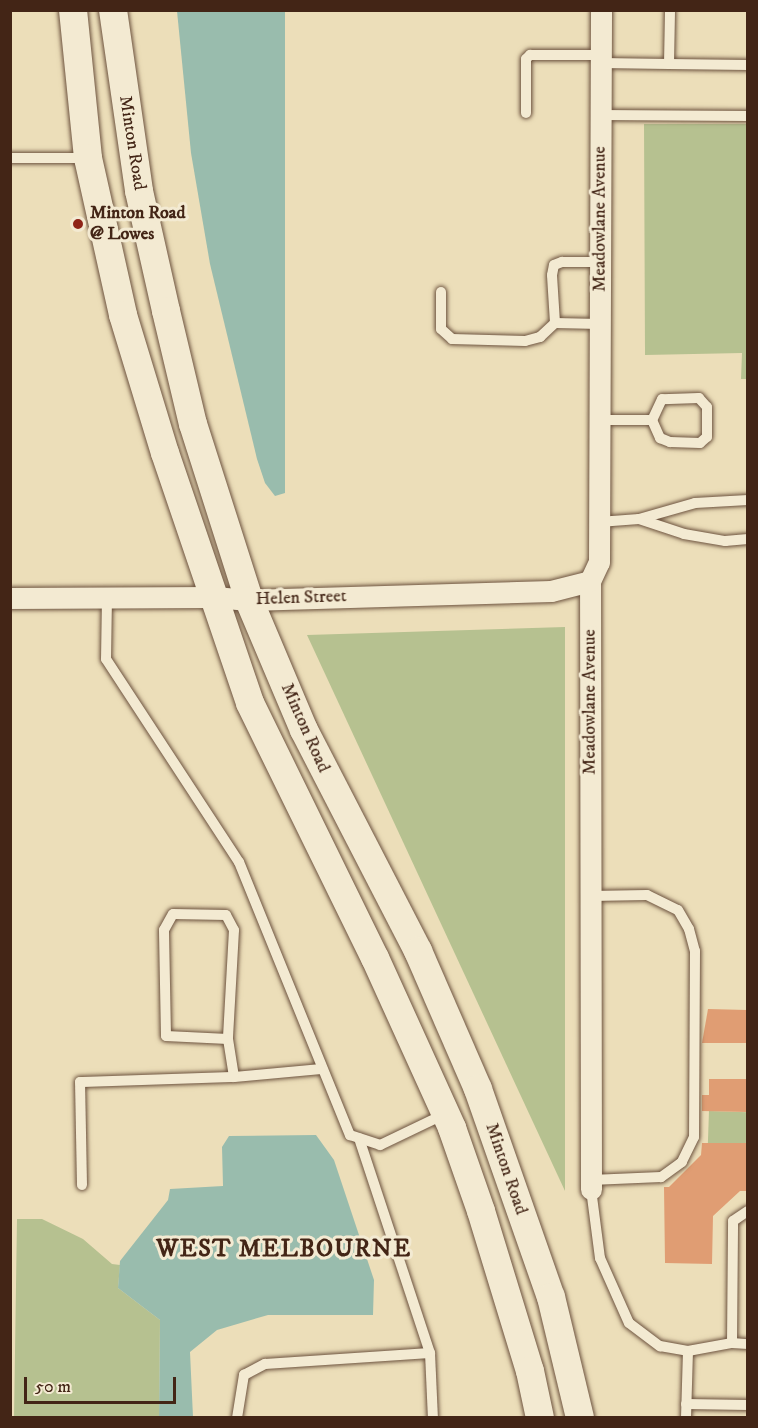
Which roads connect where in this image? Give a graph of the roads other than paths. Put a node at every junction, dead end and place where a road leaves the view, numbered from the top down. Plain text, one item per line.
1 (73, 10) edge
2 (113, 10) edge
3 (601, 10) edge
4 (670, 10) edge
5 (601, 59) junction
6 (669, 64) junction
7 (747, 65) edge
8 (526, 113) dead end
9 (600, 115) junction
10 (747, 116) edge
11 (10, 158) edge
12 (88, 158) junction
13 (600, 262) junction
14 (441, 292) dead end
15 (555, 322) junction
16 (600, 324) junction
17 (599, 420) junction
18 (652, 420) junction
19 (747, 500) edge
20 (639, 519) junction
21 (599, 522) junction
22 (747, 539) edge
23 (590, 582) junction
24 (107, 597) junction
25 (214, 597) junction
26 (10, 598) edge
27 (249, 600) junction
28 (591, 896) junction
29 (228, 1039) junction
30 (322, 1069) junction
31 (234, 1077) junction
32 (476, 1085) junction
33 (446, 1113) junction
34 (359, 1138) junction
35 (591, 1184) junction
36 (82, 1185) dead end
37 (747, 1211) edge
38 (732, 1343) junction
39 (747, 1344) edge
40 (688, 1351) junction
41 (430, 1353) junction
42 (686, 1404) junction
43 (747, 1405) edge
44 (237, 1418) edge
45 (433, 1418) edge
46 (540, 1418) edge
47 (580, 1418) edge
48 (686, 1418) edge

1 - 12 main road, Minton Road
2 - 27 main road, Minton Road
3 - 5 street, Meadowlane Avenue
4 - 6 lane
5 - 6 lane
5 - 8 lane
5 - 9 street, Meadowlane Avenue
6 - 7 lane
9 - 10 lane
9 - 13 street, Meadowlane Avenue
11 - 12 lane
12 - 25 main road, Minton Road
13 - 15 lane
13 - 16 street, Meadowlane Avenue
14 - 15 lane
15 - 16 lane
16 - 17 street, Meadowlane Avenue
17 - 18 lane
17 - 21 street, Meadowlane Avenue
18 - 18 lane
19 - 20 lane
20 - 21 lane
20 - 22 lane
21 - 23 street, Meadowlane Avenue
23 - 27 street, Helen Street
23 - 28 street, Meadowlane Avenue
24 - 25 street, Helen Street
24 - 26 street, Helen Street
24 - 30 lane
25 - 27 street, Helen Street
25 - 33 main road, Minton Road
27 - 32 main road, Minton Road
28 - 35 street, Meadowlane Avenue
28 - 35 lane
29 - 29 lane
29 - 31 lane
30 - 31 lane
30 - 34 lane
31 - 36 lane
32 - 33 main road
32 - 47 main road, Minton Road
33 - 34 lane
33 - 46 main road, Minton Road
34 - 41 lane
35 - 40 lane, Meadowlane Avenue
37 - 38 lane
38 - 39 lane
38 - 40 lane
40 - 42 lane
41 - 44 lane
41 - 45 lane
42 - 43 lane
42 - 48 lane

